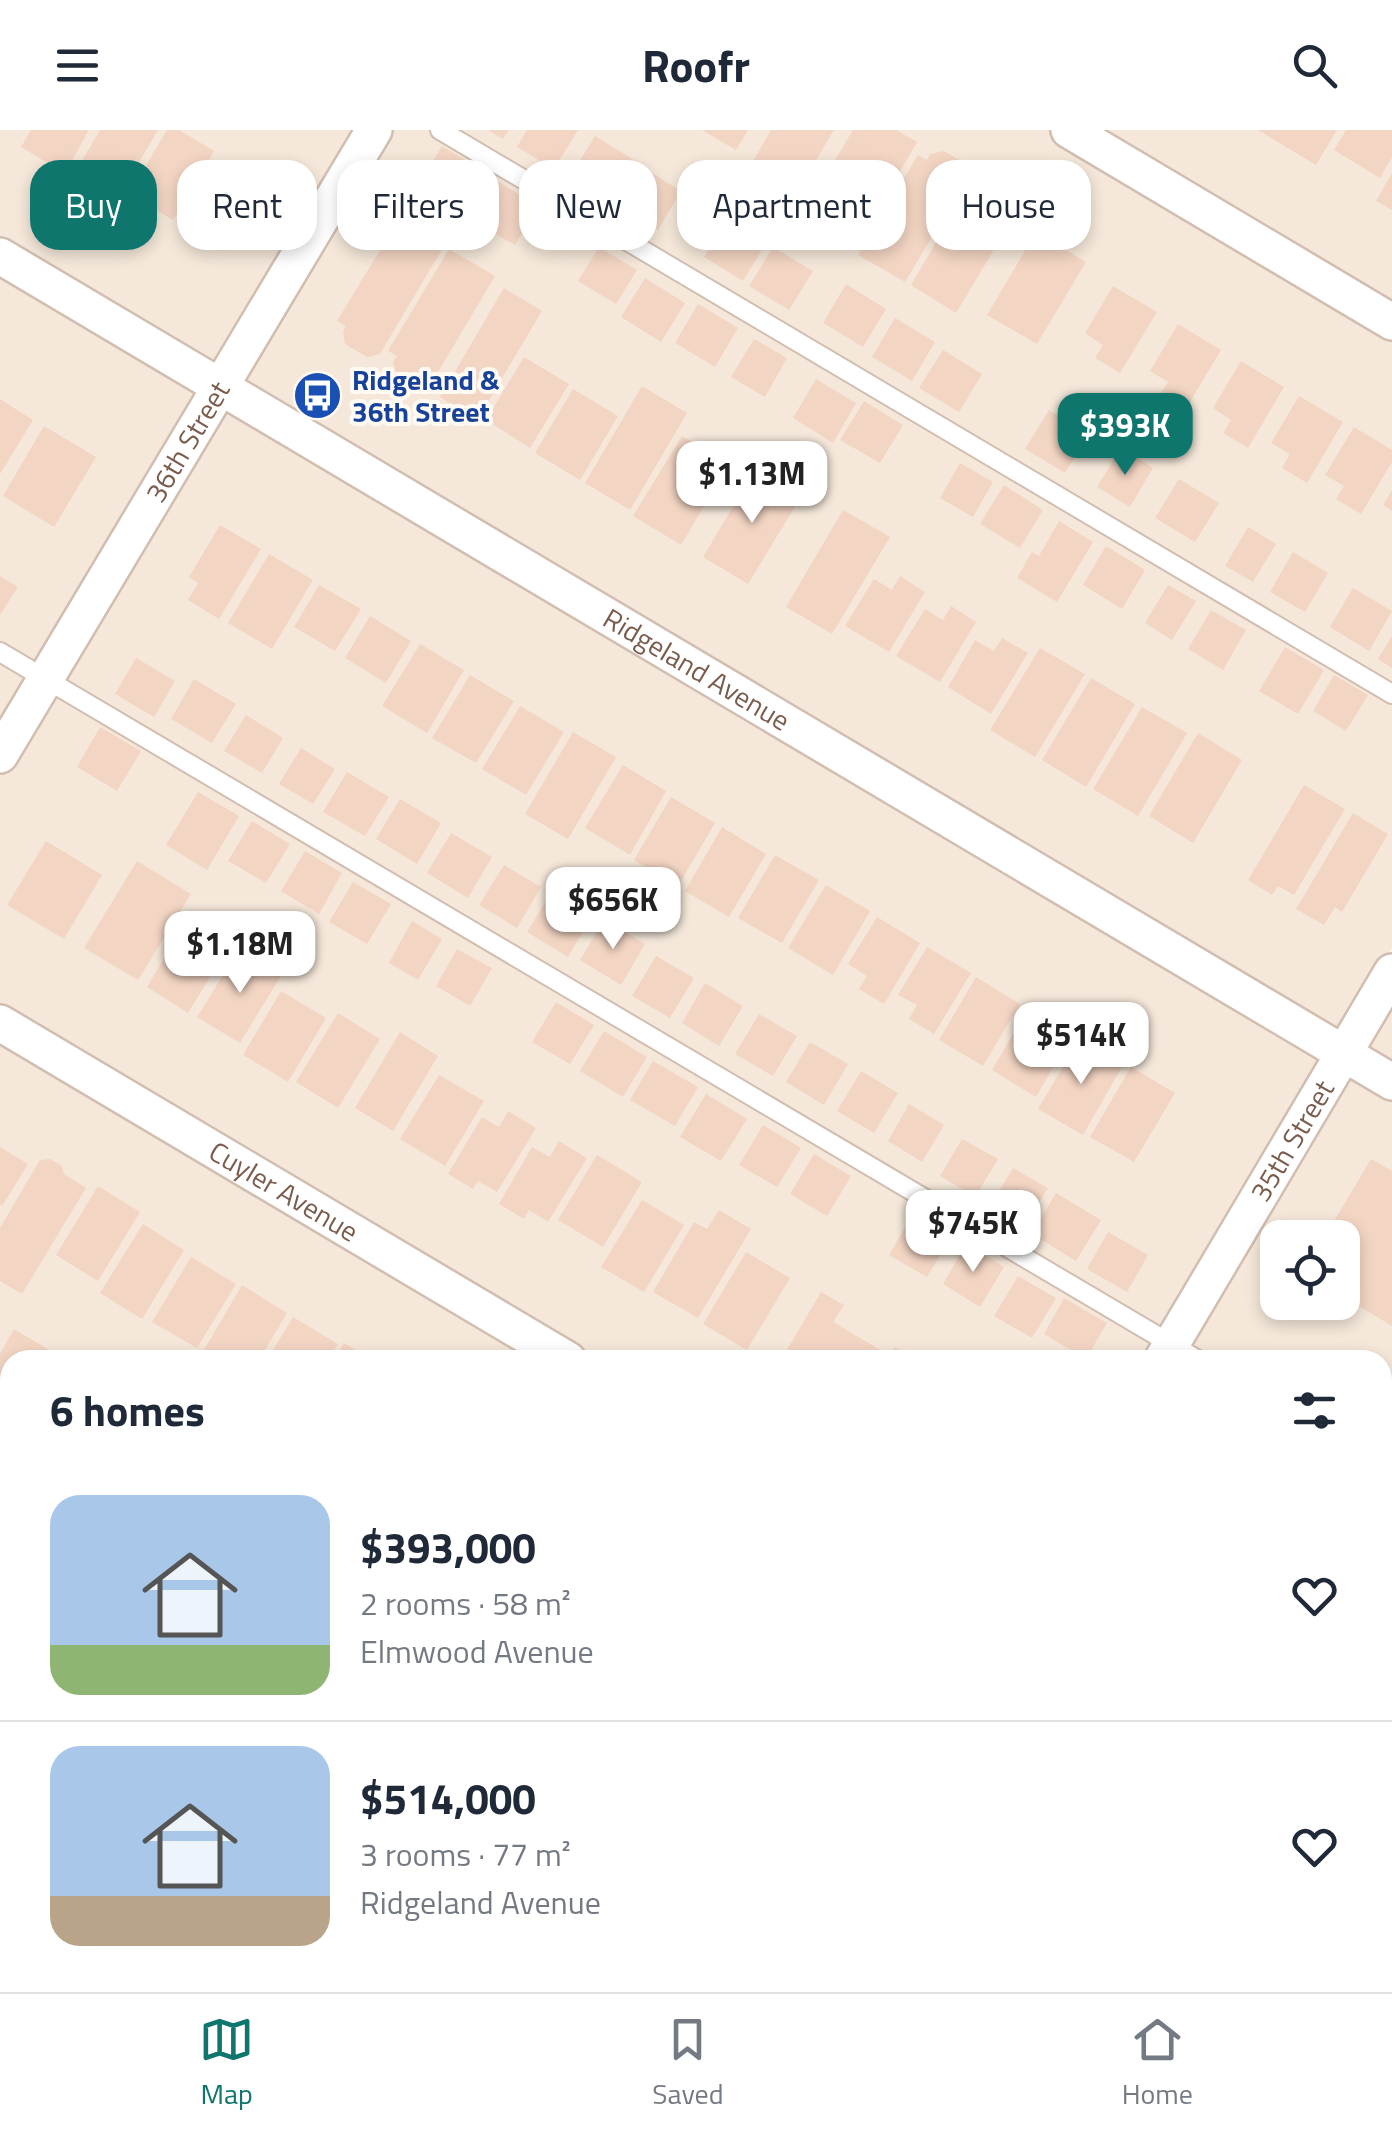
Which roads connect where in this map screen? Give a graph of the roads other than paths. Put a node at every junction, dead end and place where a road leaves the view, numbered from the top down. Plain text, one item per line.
1 (374, 130) edge
2 (440, 130) edge
3 (1069, 130) edge
4 (0, 256) edge
5 (1392, 322) edge
6 (220, 387) junction
7 (0, 652) edge
8 (46, 679) junction
9 (1392, 694) edge
10 (0, 756) edge
11 (1392, 972) edge
12 (0, 1023) edge
13 (1345, 1054) junction
14 (1392, 1082) edge
15 (551, 1350) edge
16 (1169, 1350) edge
17 (1180, 1350) edge

1 - 6 street, 36th Street
2 - 9 lane
3 - 5 street
4 - 6 street, Ridgeland Avenue
6 - 8 street, 36th Street
6 - 13 street, Ridgeland Avenue
7 - 8 lane
8 - 10 street, 36th Street
8 - 16 lane
11 - 13 street, 35th Street
12 - 15 street, Cuyler Avenue
13 - 14 street, Ridgeland Avenue
13 - 17 street, 35th Street

